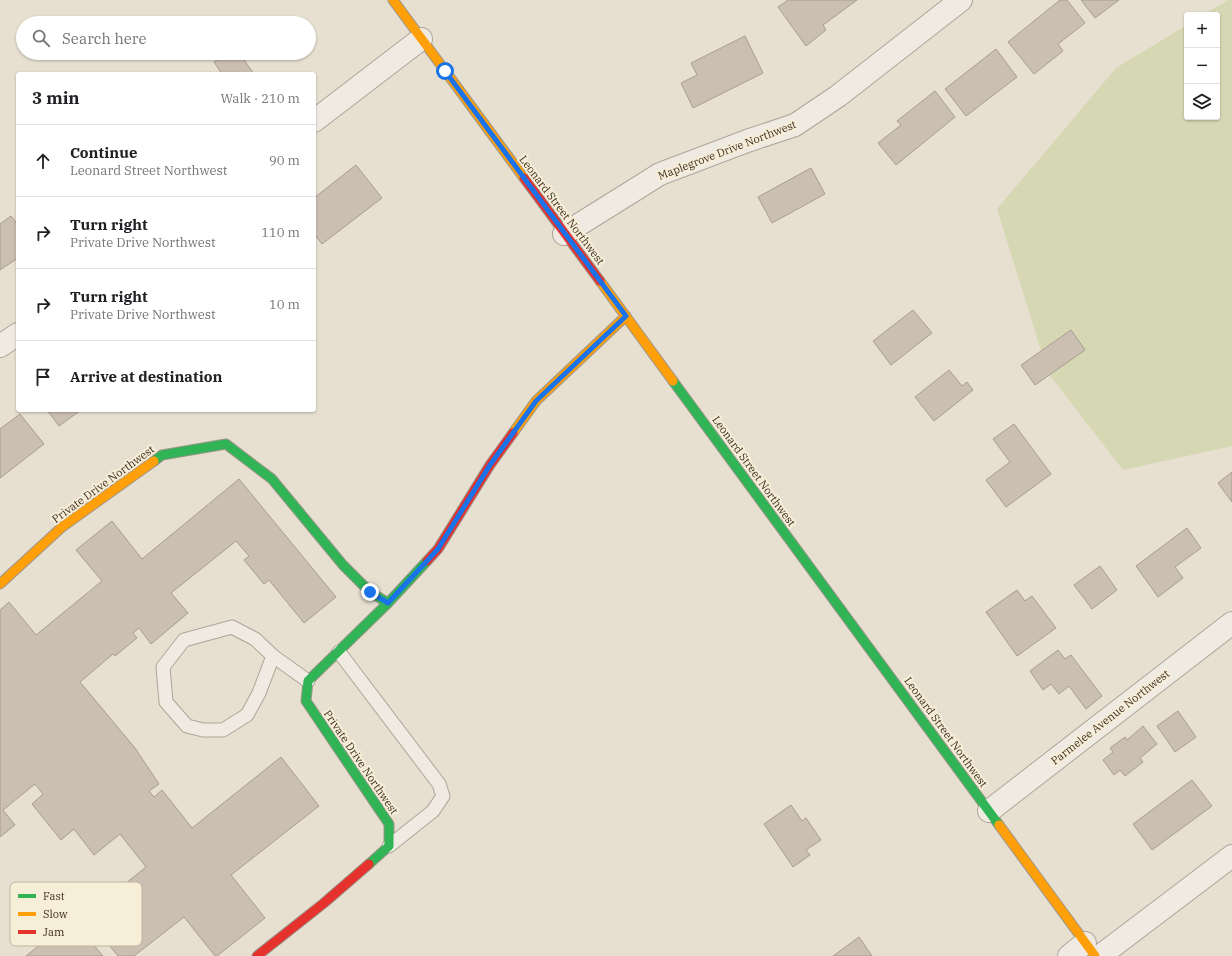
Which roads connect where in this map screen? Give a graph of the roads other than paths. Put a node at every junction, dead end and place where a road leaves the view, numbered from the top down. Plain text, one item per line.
1 (393, 0) edge
2 (961, 0) edge
3 (421, 39) junction
4 (316, 120) edge
5 (564, 234) junction
6 (626, 316) junction
7 (16, 335) edge
8 (0, 346) edge
9 (0, 584) edge
10 (388, 603) junction
11 (1232, 623) edge
12 (339, 652) junction
13 (273, 656) junction
14 (308, 681) junction
15 (989, 811) junction
16 (389, 846) junction
17 (1232, 856) edge
18 (1087, 953) edge
19 (257, 956) edge

1 - 3 street, Leonard Street Northwest
2 - 5 street, Maplegrove Drive Northwest
3 - 4 street
3 - 5 street, Leonard Street Northwest
5 - 6 street, Leonard Street Northwest
6 - 10 street
6 - 15 street, Leonard Street Northwest
7 - 8 street
9 - 10 street, Private Drive Northwest
10 - 12 street
11 - 15 street, Parmelee Avenue Northwest
12 - 14 street
12 - 16 lane
13 - 13 lane
13 - 14 lane
14 - 16 street, Private Drive Northwest
15 - 18 street, Leonard Street Northwest
16 - 19 street
17 - 18 street

